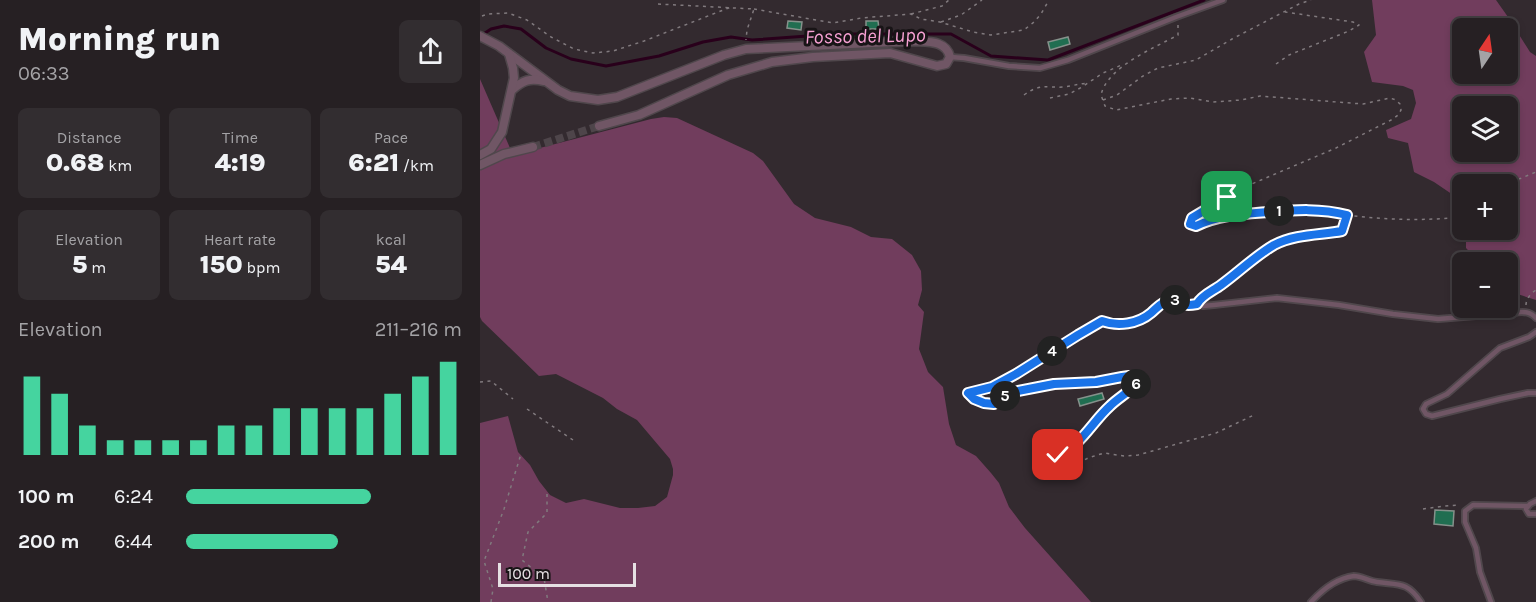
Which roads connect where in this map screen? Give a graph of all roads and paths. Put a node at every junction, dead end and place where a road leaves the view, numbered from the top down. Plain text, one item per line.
1 (949, 0) edge
2 (982, 0) edge
3 (1049, 0) edge
4 (1223, 0) edge
5 (1311, 0) edge
6 (658, 4) dead end
7 (731, 7) junction
8 (754, 9) junction
9 (1284, 12) junction
10 (910, 14) junction
11 (482, 16) dead end
12 (1176, 17) junction
13 (940, 22) junction
14 (480, 36) edge
15 (746, 44) dead end
16 (509, 54) junction
17 (950, 57) junction
18 (1127, 63) junction
19 (1276, 64) dead end
20 (547, 81) junction
21 (1089, 83) junction
22 (511, 91) junction
23 (1024, 95) dead end
24 (1050, 98) dead end
25 (1102, 101) junction
26 (599, 126) tunnel mouth
27 (532, 147) tunnel mouth
28 (480, 155) edge
29 (480, 165) edge
30 (1536, 172) edge
31 (1518, 180) edge
32 (1347, 215) junction
33 (1452, 218) edge
34 (1255, 258) joint
35 (1536, 290) edge
36 (1197, 304) junction
37 (1526, 312) junction
38 (1536, 318) edge
39 (1536, 332) edge
40 (480, 382) edge
41 (1536, 393) edge
42 (513, 399) dead end
43 (527, 409) dead end
44 (1256, 414) dead end
45 (573, 440) dead end
46 (521, 454) dead end
47 (547, 494) dead end
48 (1536, 501) edge
49 (1473, 505) junction
50 (1527, 506) junction
51 (1423, 509) dead end
52 (1536, 515) edge
53 (491, 602) edge
54 (548, 602) edge
55 (1311, 602) edge
56 (1420, 602) edge
57 (1491, 602) edge

1 - 10 path
2 - 13 path
3 - 13 path
4 - 12 lane
5 - 9 path
6 - 7 path
7 - 8 path
7 - 11 path
8 - 10 path
8 - 15 path
9 - 19 path
9 - 25 path
10 - 13 path
12 - 17 lane
12 - 18 path
14 - 16 street
16 - 20 street
16 - 22 street
17 - 20 street
17 - 26 street
18 - 21 path
18 - 25 path
20 - 22 street
21 - 23 path
21 - 24 path
22 - 28 street
25 - 32 path
27 - 29 street
30 - 31 path
32 - 33 path
32 - 34 path
34 - 36 lane
35 - 37 path
36 - 37 lane
36 - 44 path
37 - 38 lane
39 - 41 lane
40 - 42 path
43 - 45 path
46 - 53 path
47 - 54 path
48 - 50 lane
49 - 50 lane
49 - 51 path
49 - 57 lane
50 - 52 lane
55 - 56 lane

